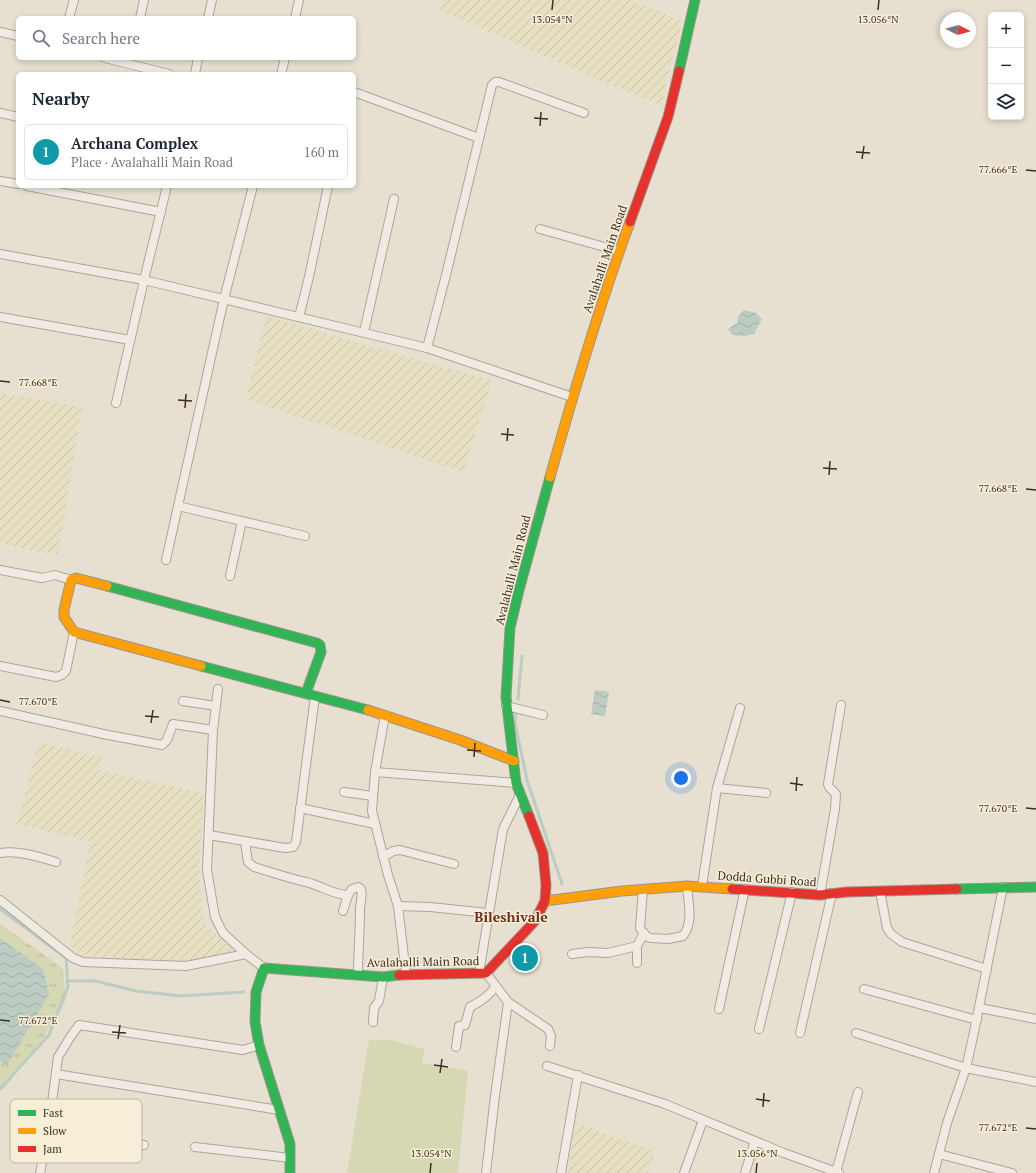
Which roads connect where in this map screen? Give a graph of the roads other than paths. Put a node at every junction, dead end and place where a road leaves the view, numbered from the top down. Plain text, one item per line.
1 (74, 0) edge
2 (144, 0) edge
3 (212, 0) edge
4 (299, 0) edge
5 (695, 0) edge
6 (70, 16) edge
7 (140, 16) edge
8 (208, 16) edge
9 (295, 16) edge
10 (0, 32) edge
11 (16, 36) edge
12 (198, 60) edge
13 (284, 60) edge
14 (129, 61) edge
15 (163, 72) edge
16 (195, 72) edge
17 (282, 72) edge
18 (356, 93) edge
19 (0, 113) edge
20 (584, 113) dead end
21 (16, 117) edge
22 (479, 138) junction
23 (0, 181) edge
24 (16, 184) edge
25 (37, 188) edge
26 (167, 188) edge
27 (252, 188) edge
28 (328, 188) edge
29 (394, 199) dead end
30 (161, 212) junction
31 (540, 229) dead end
32 (619, 251) junction
33 (0, 254) edge
34 (144, 280) junction
35 (224, 299) junction
36 (0, 317) edge
37 (299, 317) junction
38 (364, 332) junction
39 (130, 340) junction
40 (427, 348) junction
41 (572, 397) junction
42 (116, 404) dead end
43 (178, 506) junction
44 (242, 521) junction
45 (305, 536) dead end
46 (166, 560) dead end
47 (0, 570) edge
48 (230, 576) dead end
49 (71, 580) junction
50 (74, 632) junction
51 (0, 666) edge
52 (218, 689) dead end
53 (310, 694) junction
54 (183, 701) dead end
55 (216, 706) junction
56 (506, 706) junction
57 (841, 706) dead end
58 (740, 708) dead end
59 (0, 711) edge
60 (385, 715) junction
61 (543, 715) dead end
62 (213, 730) junction
63 (514, 761) junction
64 (375, 772) junction
65 (516, 783) junction
66 (717, 788) junction
67 (344, 792) dead end
68 (766, 793) dead end
69 (520, 795) junction
70 (373, 796) junction
71 (300, 808) junction
72 (375, 824) junction
73 (209, 835) junction
74 (245, 842) junction
75 (0, 853) edge
76 (384, 857) junction
77 (56, 862) dead end
78 (454, 864) dead end
79 (687, 886) junction
80 (702, 886) junction
81 (1036, 887) edge
82 (1003, 888) junction
83 (643, 889) junction
84 (745, 889) junction
85 (880, 891) junction
86 (792, 892) junction
87 (832, 893) junction
88 (348, 895) junction
89 (820, 896) junction
90 (0, 900) edge
91 (545, 901) junction
92 (398, 906) junction
93 (343, 911) dead end
94 (488, 913) junction
95 (644, 933) junction
96 (637, 946) junction
97 (246, 954) junction
98 (572, 954) dead end
99 (637, 963) dead end
100 (264, 968) junction
101 (986, 969) junction
102 (482, 973) junction
103 (406, 974) junction
104 (358, 975) junction
105 (383, 977) junction
106 (496, 986) junction
107 (864, 988) dead end
108 (508, 1002) junction
109 (980, 1008) junction
110 (719, 1009) dead end
111 (1036, 1019) edge
112 (977, 1020) junction
113 (373, 1022) dead end
114 (759, 1029) dead end
115 (800, 1033) dead end
116 (856, 1033) dead end
117 (259, 1045) junction
118 (550, 1046) dead end
119 (456, 1047) dead end
120 (547, 1066) dead end
121 (966, 1068) junction
122 (56, 1074) junction
123 (578, 1075) junction
124 (1036, 1082) edge
125 (858, 1092) dead end
126 (53, 1099) edge
127 (279, 1110) junction
128 (703, 1120) junction
129 (755, 1141) junction
130 (194, 1147) dead end
131 (939, 1154) junction
132 (290, 1158) junction
133 (42, 1163) edge
134 (1002, 1172) edge
135 (40, 1173) edge
136 (290, 1173) edge
137 (486, 1173) edge
138 (561, 1173) edge
139 (684, 1173) edge
140 (744, 1173) edge
141 (837, 1173) edge
142 (934, 1173) edge
143 (1012, 1173) edge

1 - 6 street
2 - 7 street
3 - 8 street
4 - 9 street
5 - 32 main road, Avalahalli Main Road
10 - 11 street
12 - 16 street
13 - 17 street
14 - 15 street
18 - 22 street
19 - 21 street
20 - 22 street
22 - 40 street
23 - 24 street
25 - 30 street
26 - 30 street
27 - 35 street
28 - 37 street
29 - 38 street
30 - 34 street
31 - 32 street
32 - 41 main road, Avalahalli Main Road
33 - 34 street
34 - 35 street
34 - 39 street
35 - 37 street
35 - 43 street
36 - 39 street
37 - 38 street
38 - 40 street
39 - 42 street
40 - 41 street
41 - 56 main road, Avalahalli Main Road
43 - 44 street
43 - 46 street
44 - 45 street
44 - 48 street
47 - 49 street
49 - 50 main road
49 - 53 main road
50 - 51 street
50 - 53 main road
52 - 55 street
53 - 60 main road
53 - 71 street
54 - 55 street
55 - 62 street
56 - 61 street
56 - 63 main road, Avalahalli Main Road
57 - 89 street
58 - 66 street
59 - 62 street
60 - 63 main road
60 - 64 street
62 - 73 street
63 - 65 main road, Avalahalli Main Road
64 - 65 street
64 - 70 street
65 - 69 main road, Avalahalli Main Road
66 - 68 street
66 - 80 street
67 - 70 street
69 - 91 main road, Avalahalli Main Road
69 - 94 street
70 - 72 street
71 - 72 street
71 - 74 street
72 - 76 street
73 - 74 street
73 - 97 street
74 - 88 street
75 - 77 street
76 - 78 street
76 - 92 street
79 - 80 main road, Dodda Gubbi Road
79 - 83 main road, Dodda Gubbi Road
79 - 95 street
80 - 84 main road, Dodda Gubbi Road
81 - 82 main road, Dodda Gubbi Road
82 - 85 main road, Dodda Gubbi Road
82 - 101 street
83 - 91 main road, Dodda Gubbi Road
83 - 95 street
84 - 86 main road, Dodda Gubbi Road
84 - 110 street
85 - 87 main road, Dodda Gubbi Road
85 - 101 street
86 - 89 main road, Dodda Gubbi Road
86 - 114 street
87 - 89 main road, Dodda Gubbi Road
87 - 115 street
88 - 93 street
88 - 104 street
90 - 97 street
91 - 102 main road, Avalahalli Main Road
92 - 94 street
92 - 103 street
94 - 102 street
95 - 96 street
96 - 98 street
96 - 99 street
97 - 100 street
100 - 104 main road, Avalahalli Main Road
100 - 117 main road
101 - 109 street
102 - 103 main road, Avalahalli Main Road
102 - 106 street
103 - 105 main road, Avalahalli Main Road
104 - 105 main road, Avalahalli Main Road
105 - 113 street
106 - 108 street
106 - 119 street
107 - 112 street
108 - 118 street
108 - 137 street
109 - 111 street
109 - 112 street
112 - 121 street
116 - 121 street
117 - 122 street
117 - 127 main road
120 - 123 street
121 - 124 street
121 - 131 street
122 - 126 street
122 - 127 street
123 - 128 street
123 - 138 street
125 - 141 street
127 - 132 main road
128 - 129 street
128 - 139 street
129 - 140 street
129 - 141 street
130 - 132 street
131 - 134 street
131 - 142 street
132 - 136 main road
133 - 135 street
134 - 143 street

